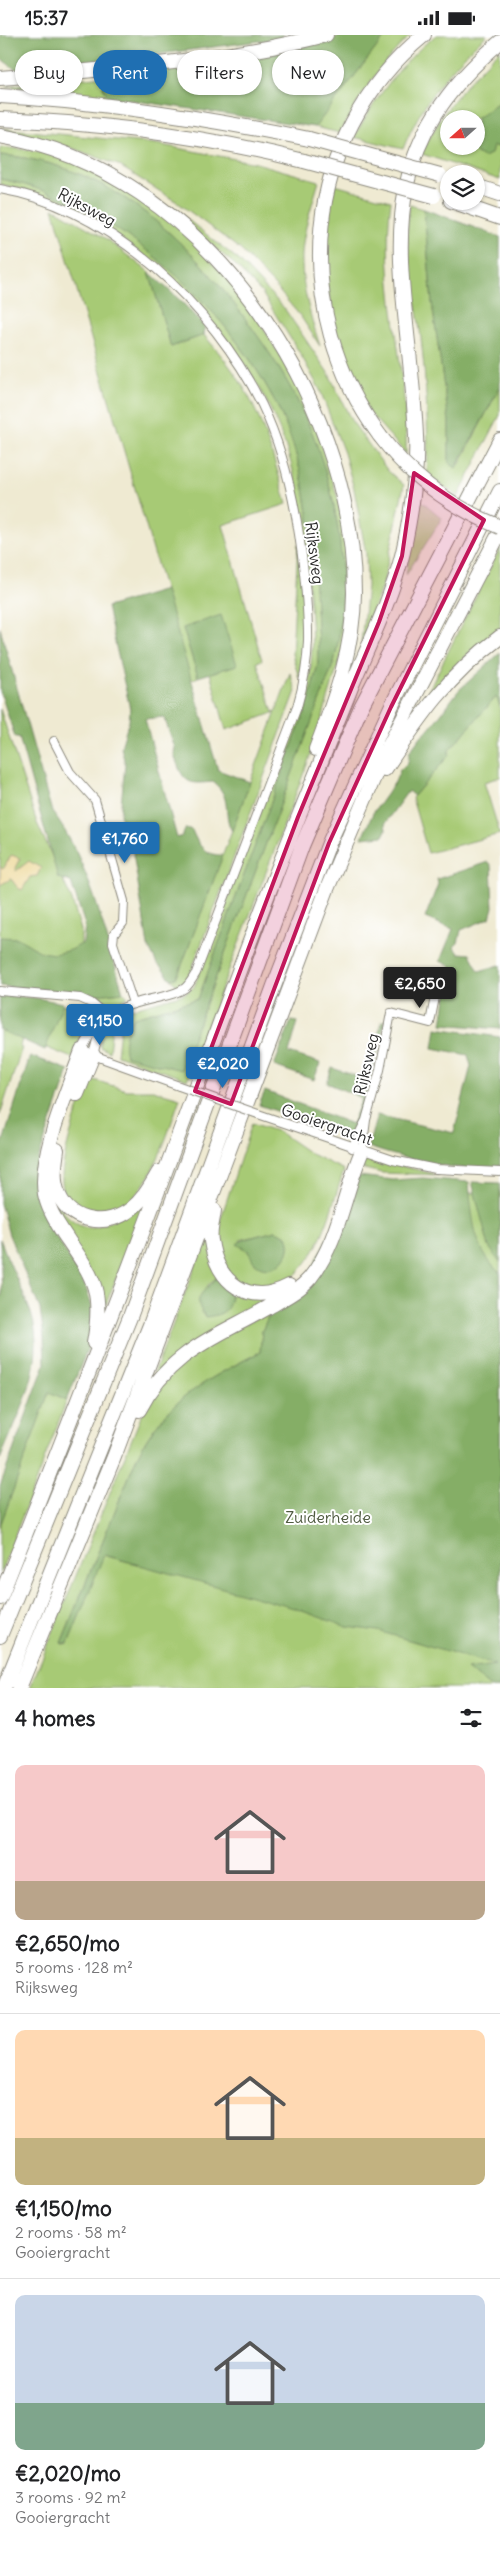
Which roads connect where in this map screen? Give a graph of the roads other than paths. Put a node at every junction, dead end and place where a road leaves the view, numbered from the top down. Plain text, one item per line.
1 (326, 35) edge
2 (424, 35) edge
3 (494, 35) edge
4 (500, 42) edge
5 (0, 78) edge
6 (0, 97) edge
7 (0, 119) edge
8 (0, 136) edge
9 (440, 176) edge
10 (0, 189) edge
11 (485, 189) edge
12 (500, 194) edge
13 (440, 198) edge
14 (476, 210) edge
15 (500, 218) edge
16 (407, 337) junction
17 (500, 440) edge
18 (500, 491) edge
19 (500, 527) edge
20 (500, 532) edge
21 (500, 637) edge
22 (54, 741) dead end
23 (363, 803) junction
24 (298, 817) junction
25 (437, 986) dead end
26 (0, 991) edge
27 (136, 1003) junction
28 (105, 1017) junction
29 (88, 1053) junction
30 (357, 1150) junction
31 (173, 1151) junction
32 (500, 1172) edge
33 (219, 1183) junction
34 (86, 1381) junction
35 (114, 1457) junction
36 (0, 1598) edge
37 (0, 1636) edge
38 (4, 1688) edge
39 (19, 1688) edge

1 - 5 highway
2 - 19 highway, bridge
3 - 16 highway
4 - 16 highway
6 - 9 highway, bridge
7 - 13 highway, bridge
8 - 24 highway
10 - 27 street, Rijksweg
11 - 12 highway
14 - 15 highway
16 - 24 highway
17 - 37 highway
18 - 38 highway
20 - 23 highway
21 - 23 highway
22 - 27 street
23 - 33 highway
24 - 31 highway
25 - 30 street, Rijksweg
26 - 28 street
27 - 28 street
28 - 29 street
29 - 30 street, Gooiergracht, bridge
29 - 31 highway
29 - 34 highway
30 - 32 street, Gooiergracht
30 - 33 highway
30 - 35 highway
31 - 34 highway
33 - 35 highway
34 - 36 highway
35 - 39 highway

